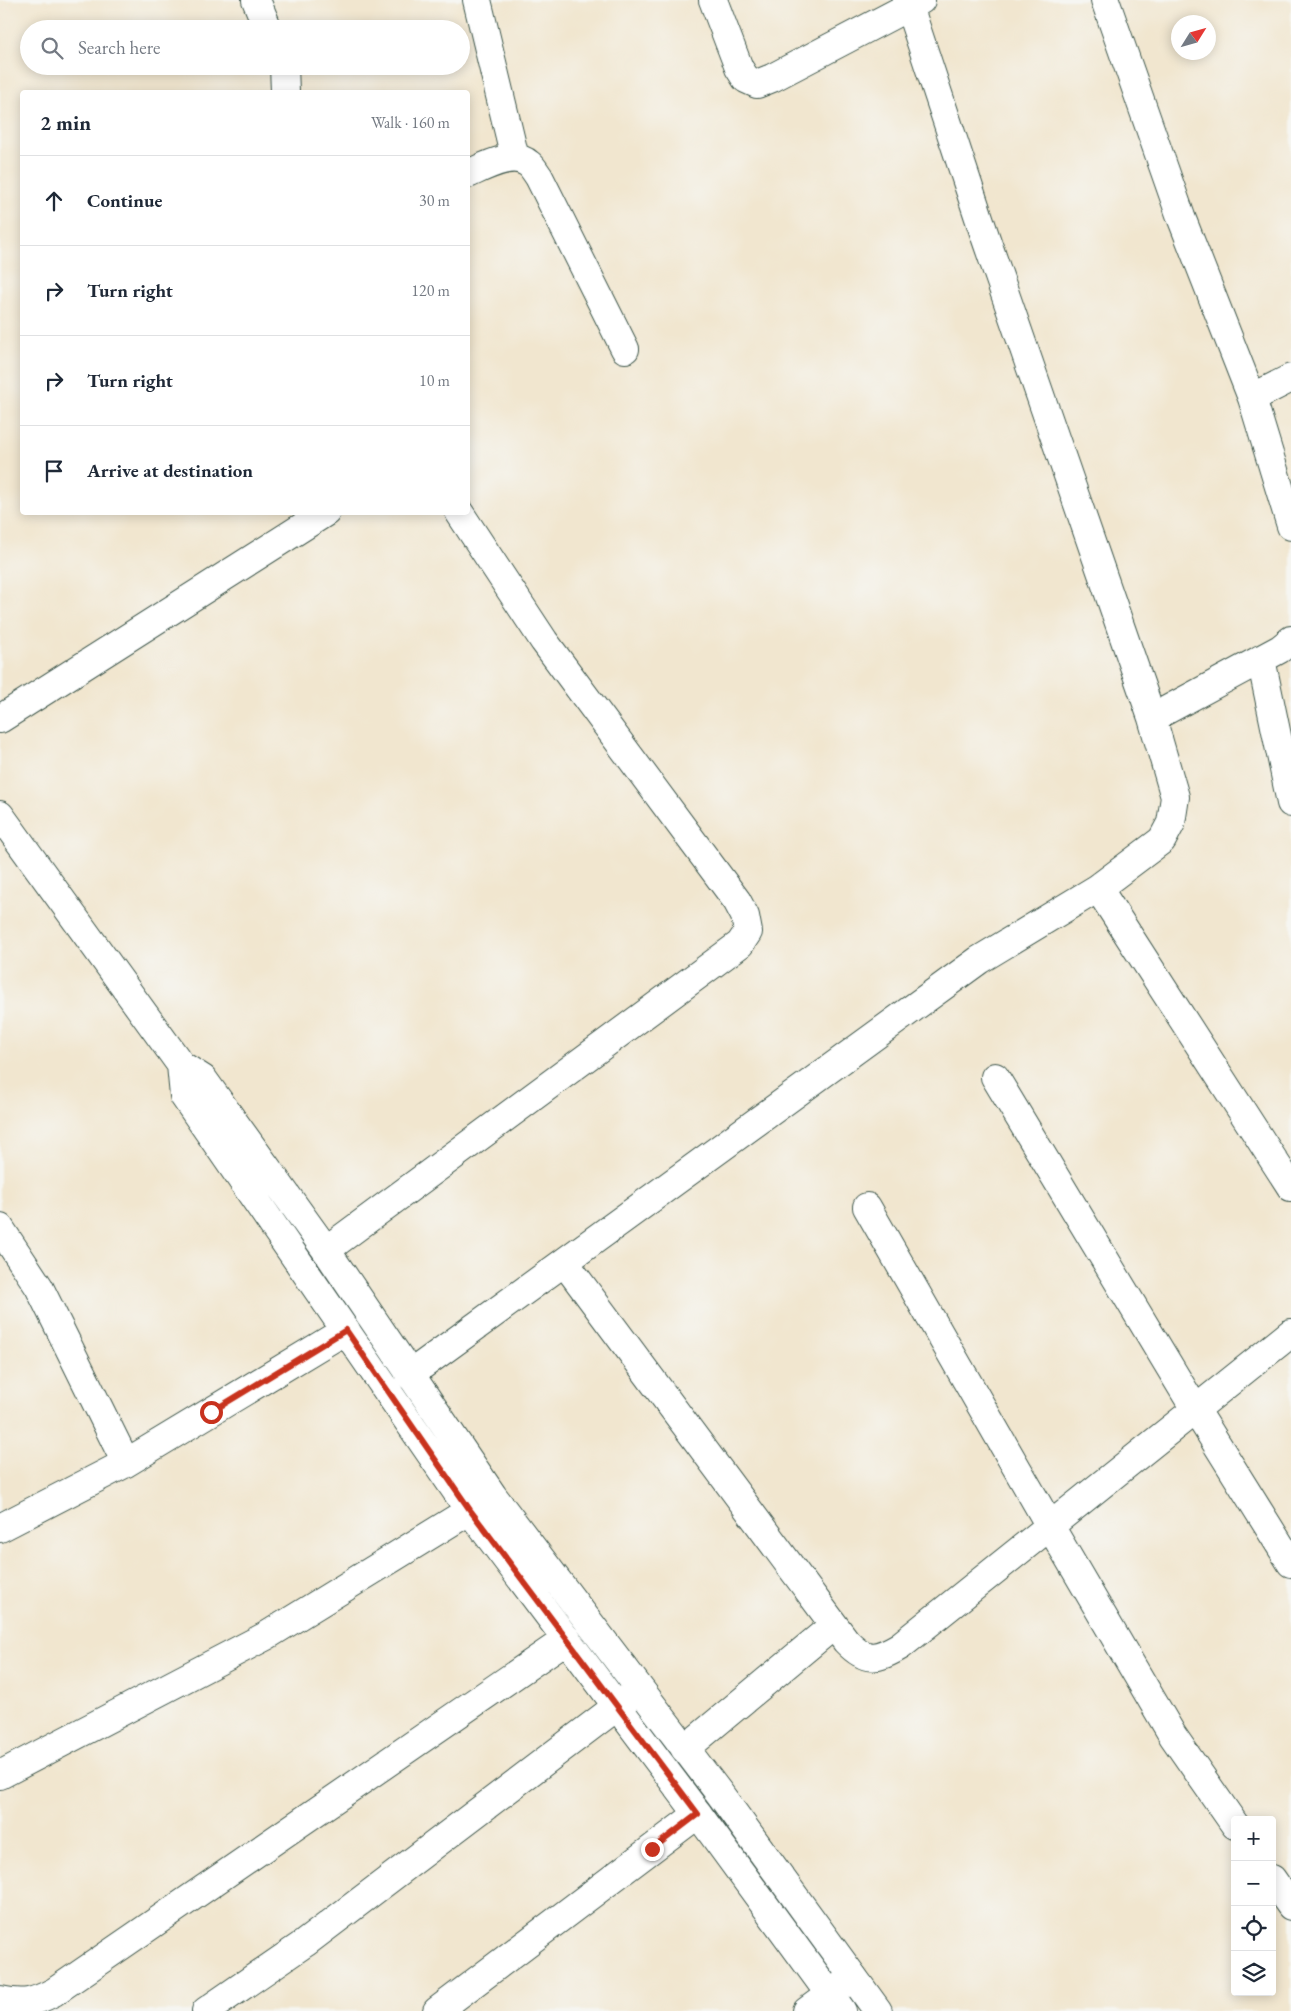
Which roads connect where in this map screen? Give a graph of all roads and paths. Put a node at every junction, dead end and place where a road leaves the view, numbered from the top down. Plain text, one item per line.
1 (256, 0) edge
2 (477, 0) edge
3 (713, 0) edge
4 (1105, 0) edge
5 (912, 2) edge
6 (264, 20) edge
7 (284, 75) edge
8 (285, 90) edge
9 (515, 158) junction
10 (470, 173) edge
11 (625, 349) dead end
12 (1291, 378) edge
13 (1252, 398) junction
14 (321, 515) edge
15 (461, 515) edge
16 (1291, 526) edge
17 (1291, 640) edge
18 (1260, 660) junction
19 (1152, 718) junction
20 (0, 719) edge
21 (1291, 803) edge
22 (0, 815) edge
23 (1098, 888) junction
24 (181, 1065) junction
25 (995, 1077) dead end
26 (1291, 1187) edge
27 (867, 1207) dead end
28 (0, 1228) edge
29 (326, 1250) junction
30 (565, 1263) junction
31 (346, 1330) junction
32 (1291, 1333) edge
33 (409, 1375) junction
34 (1195, 1409) junction
35 (126, 1463) junction
36 (482, 1503) junction
37 (1050, 1526) junction
38 (0, 1528) edge
39 (1291, 1563) edge
40 (576, 1606) junction
41 (834, 1625) junction
42 (562, 1632) junction
43 (640, 1689) junction
44 (618, 1706) junction
45 (686, 1749) junction
46 (0, 1775) edge
47 (698, 1814) junction
48 (1231, 1819) edge
49 (1276, 1885) edge
50 (1291, 1906) edge
51 (854, 1977) junction
52 (0, 2000) edge
53 (835, 2003) edge
54 (206, 2011) edge
55 (437, 2011) edge
56 (807, 2011) edge
57 (878, 2011) edge

1 - 6 street
2 - 9 street
3 - 5 street
4 - 13 street
5 - 19 street
7 - 8 street
9 - 10 street
9 - 11 street
12 - 13 street
13 - 16 street
14 - 20 street
15 - 29 street
17 - 18 street
18 - 19 street
18 - 21 street
19 - 23 street
22 - 24 street
23 - 26 street
23 - 30 street
24 - 29 street
24 - 31 street
25 - 34 street
27 - 37 street
28 - 35 street
29 - 33 street
30 - 33 street
30 - 41 street
31 - 35 street
31 - 36 street
32 - 34 street
33 - 36 street
34 - 37 street
34 - 39 street
35 - 38 street
36 - 40 street
36 - 42 street
36 - 46 street
37 - 41 street
37 - 48 street
40 - 42 street
40 - 43 street
41 - 45 street
42 - 44 street
42 - 52 street
43 - 44 street
43 - 45 street
44 - 47 street
44 - 54 street
45 - 51 street
47 - 53 street
47 - 55 street
49 - 50 street
51 - 53 street
51 - 57 street
53 - 56 street

